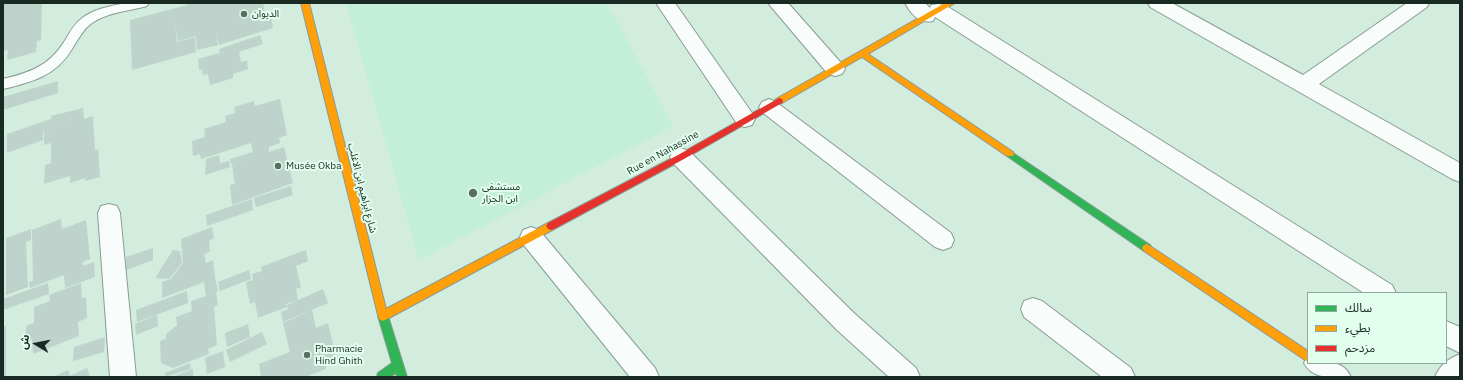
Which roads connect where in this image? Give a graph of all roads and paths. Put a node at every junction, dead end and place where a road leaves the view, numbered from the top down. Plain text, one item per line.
1 (143, 3) edge
2 (305, 3) edge
3 (665, 3) edge
4 (777, 3) edge
5 (1157, 3) edge
6 (1420, 3) edge
7 (932, 8) edge
8 (863, 54) junction
9 (835, 69) junction
10 (3, 84) edge
11 (1305, 84) junction
12 (770, 107) junction
13 (745, 119) junction
14 (681, 157) junction
15 (1460, 172) edge
16 (109, 213) dead end
17 (531, 237) junction
18 (943, 240) dead end
19 (1382, 292) edge
20 (1033, 309) dead end
21 (383, 316) junction
22 (1447, 333) edge
23 (1460, 341) edge
24 (1307, 356) edge
25 (399, 364) junction
26 (1318, 364) edge
27 (1460, 366) edge
28 (123, 377) edge
29 (382, 377) edge
30 (402, 377) edge
31 (646, 377) edge
32 (907, 377) edge
33 (1122, 377) edge
34 (1338, 377) edge
35 (1448, 377) edge

1 - 10 lane
2 - 21 street, شارع ابراهيم ابن الاغلب
3 - 13 street
4 - 9 street
5 - 11 street
6 - 11 street
7 - 8 street, Rue en Nahassine
7 - 19 street
8 - 9 street, Rue en Nahassine
8 - 24 street
9 - 12 street, Rue en Nahassine
11 - 15 street
12 - 13 street, Rue en Nahassine
12 - 18 street
13 - 14 street, Rue en Nahassine
14 - 17 street, Rue en Nahassine
14 - 32 street
16 - 28 street
17 - 21 street, Rue en Nahassine
17 - 31 street
20 - 33 street
21 - 25 street, شارع ابراهيم ابن الاغلب
22 - 23 street
25 - 29 street
25 - 30 street, شارع ابراهيم ابن الاغلب
26 - 34 street
27 - 35 street

